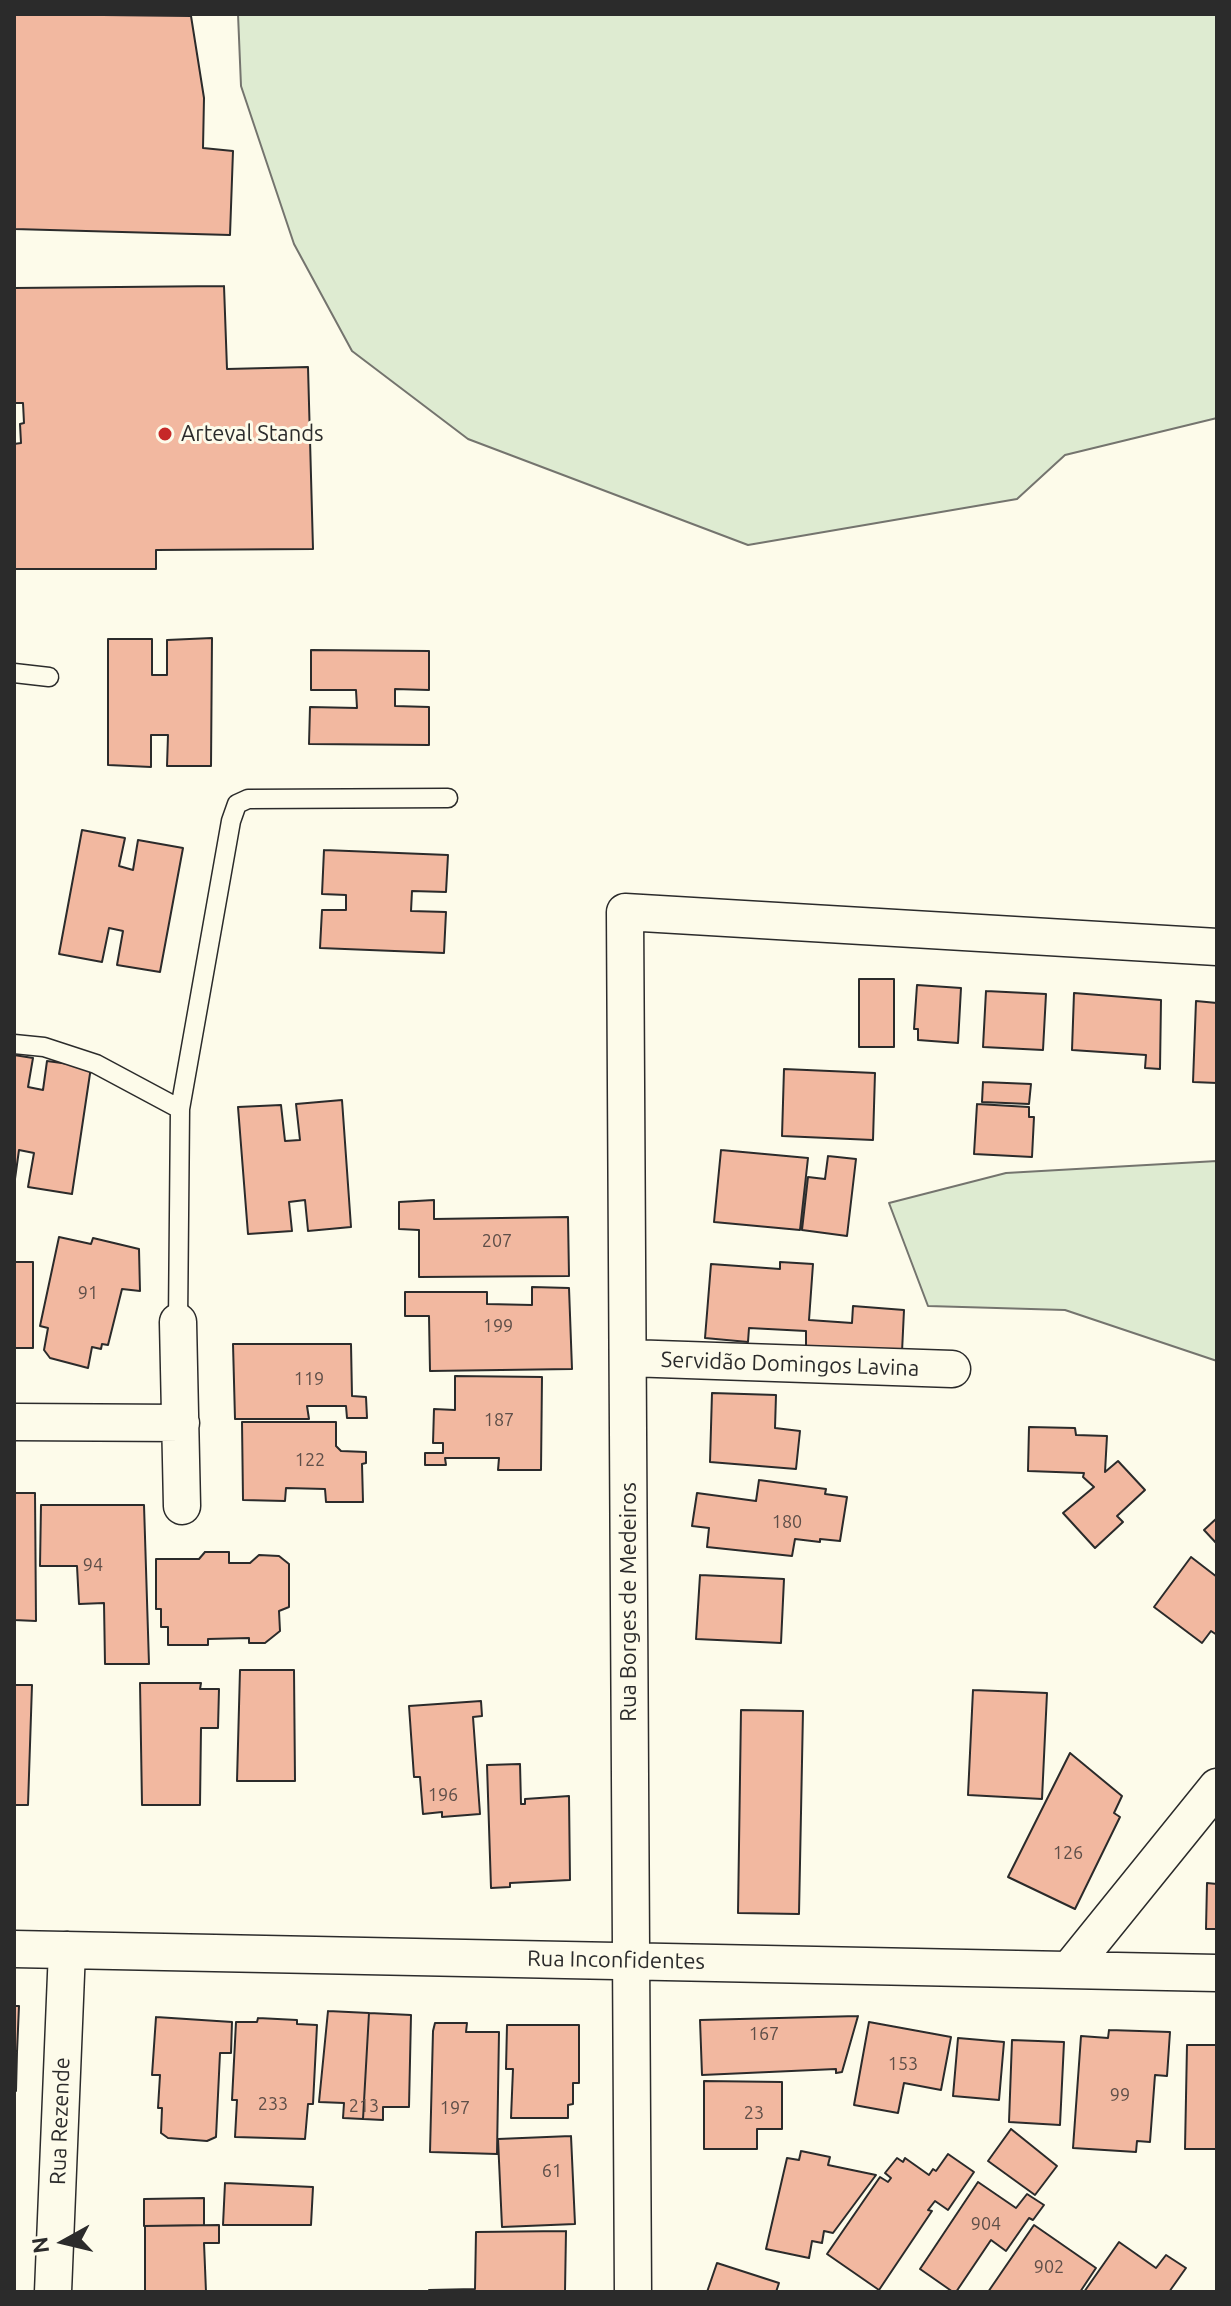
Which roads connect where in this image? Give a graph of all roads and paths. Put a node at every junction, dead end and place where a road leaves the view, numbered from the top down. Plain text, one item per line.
1 (14, 673) edge
2 (49, 677) dead end
3 (448, 798) dead end
4 (1217, 947) edge
5 (14, 1044) edge
6 (180, 1109) junction
7 (178, 1322) joint
8 (628, 1358) junction
9 (952, 1369) dead end
10 (14, 1422) edge
11 (181, 1423) junction
12 (182, 1506) dead end
13 (1217, 1787) edge
14 (14, 1949) edge
15 (67, 1950) junction
16 (631, 1960) junction
17 (1069, 1970) junction
18 (1217, 1973) edge
19 (53, 2292) edge
20 (633, 2292) edge

1 - 2 lane
3 - 6 lane
4 - 8 street, Rua Borges de Medeiros
5 - 6 lane
6 - 7 lane
7 - 11 street
8 - 9 street, Servidão Domingos Lavina
8 - 16 street, Rua Borges de Medeiros
10 - 11 street
11 - 12 street
13 - 17 street
14 - 15 street, Rua Inconfidentes
15 - 16 street, Rua Inconfidentes
15 - 19 street, Rua Rezende
16 - 17 street, Rua Inconfidentes
16 - 20 street, Rua Borges de Medeiros
17 - 18 street, Rua Inconfidentes

